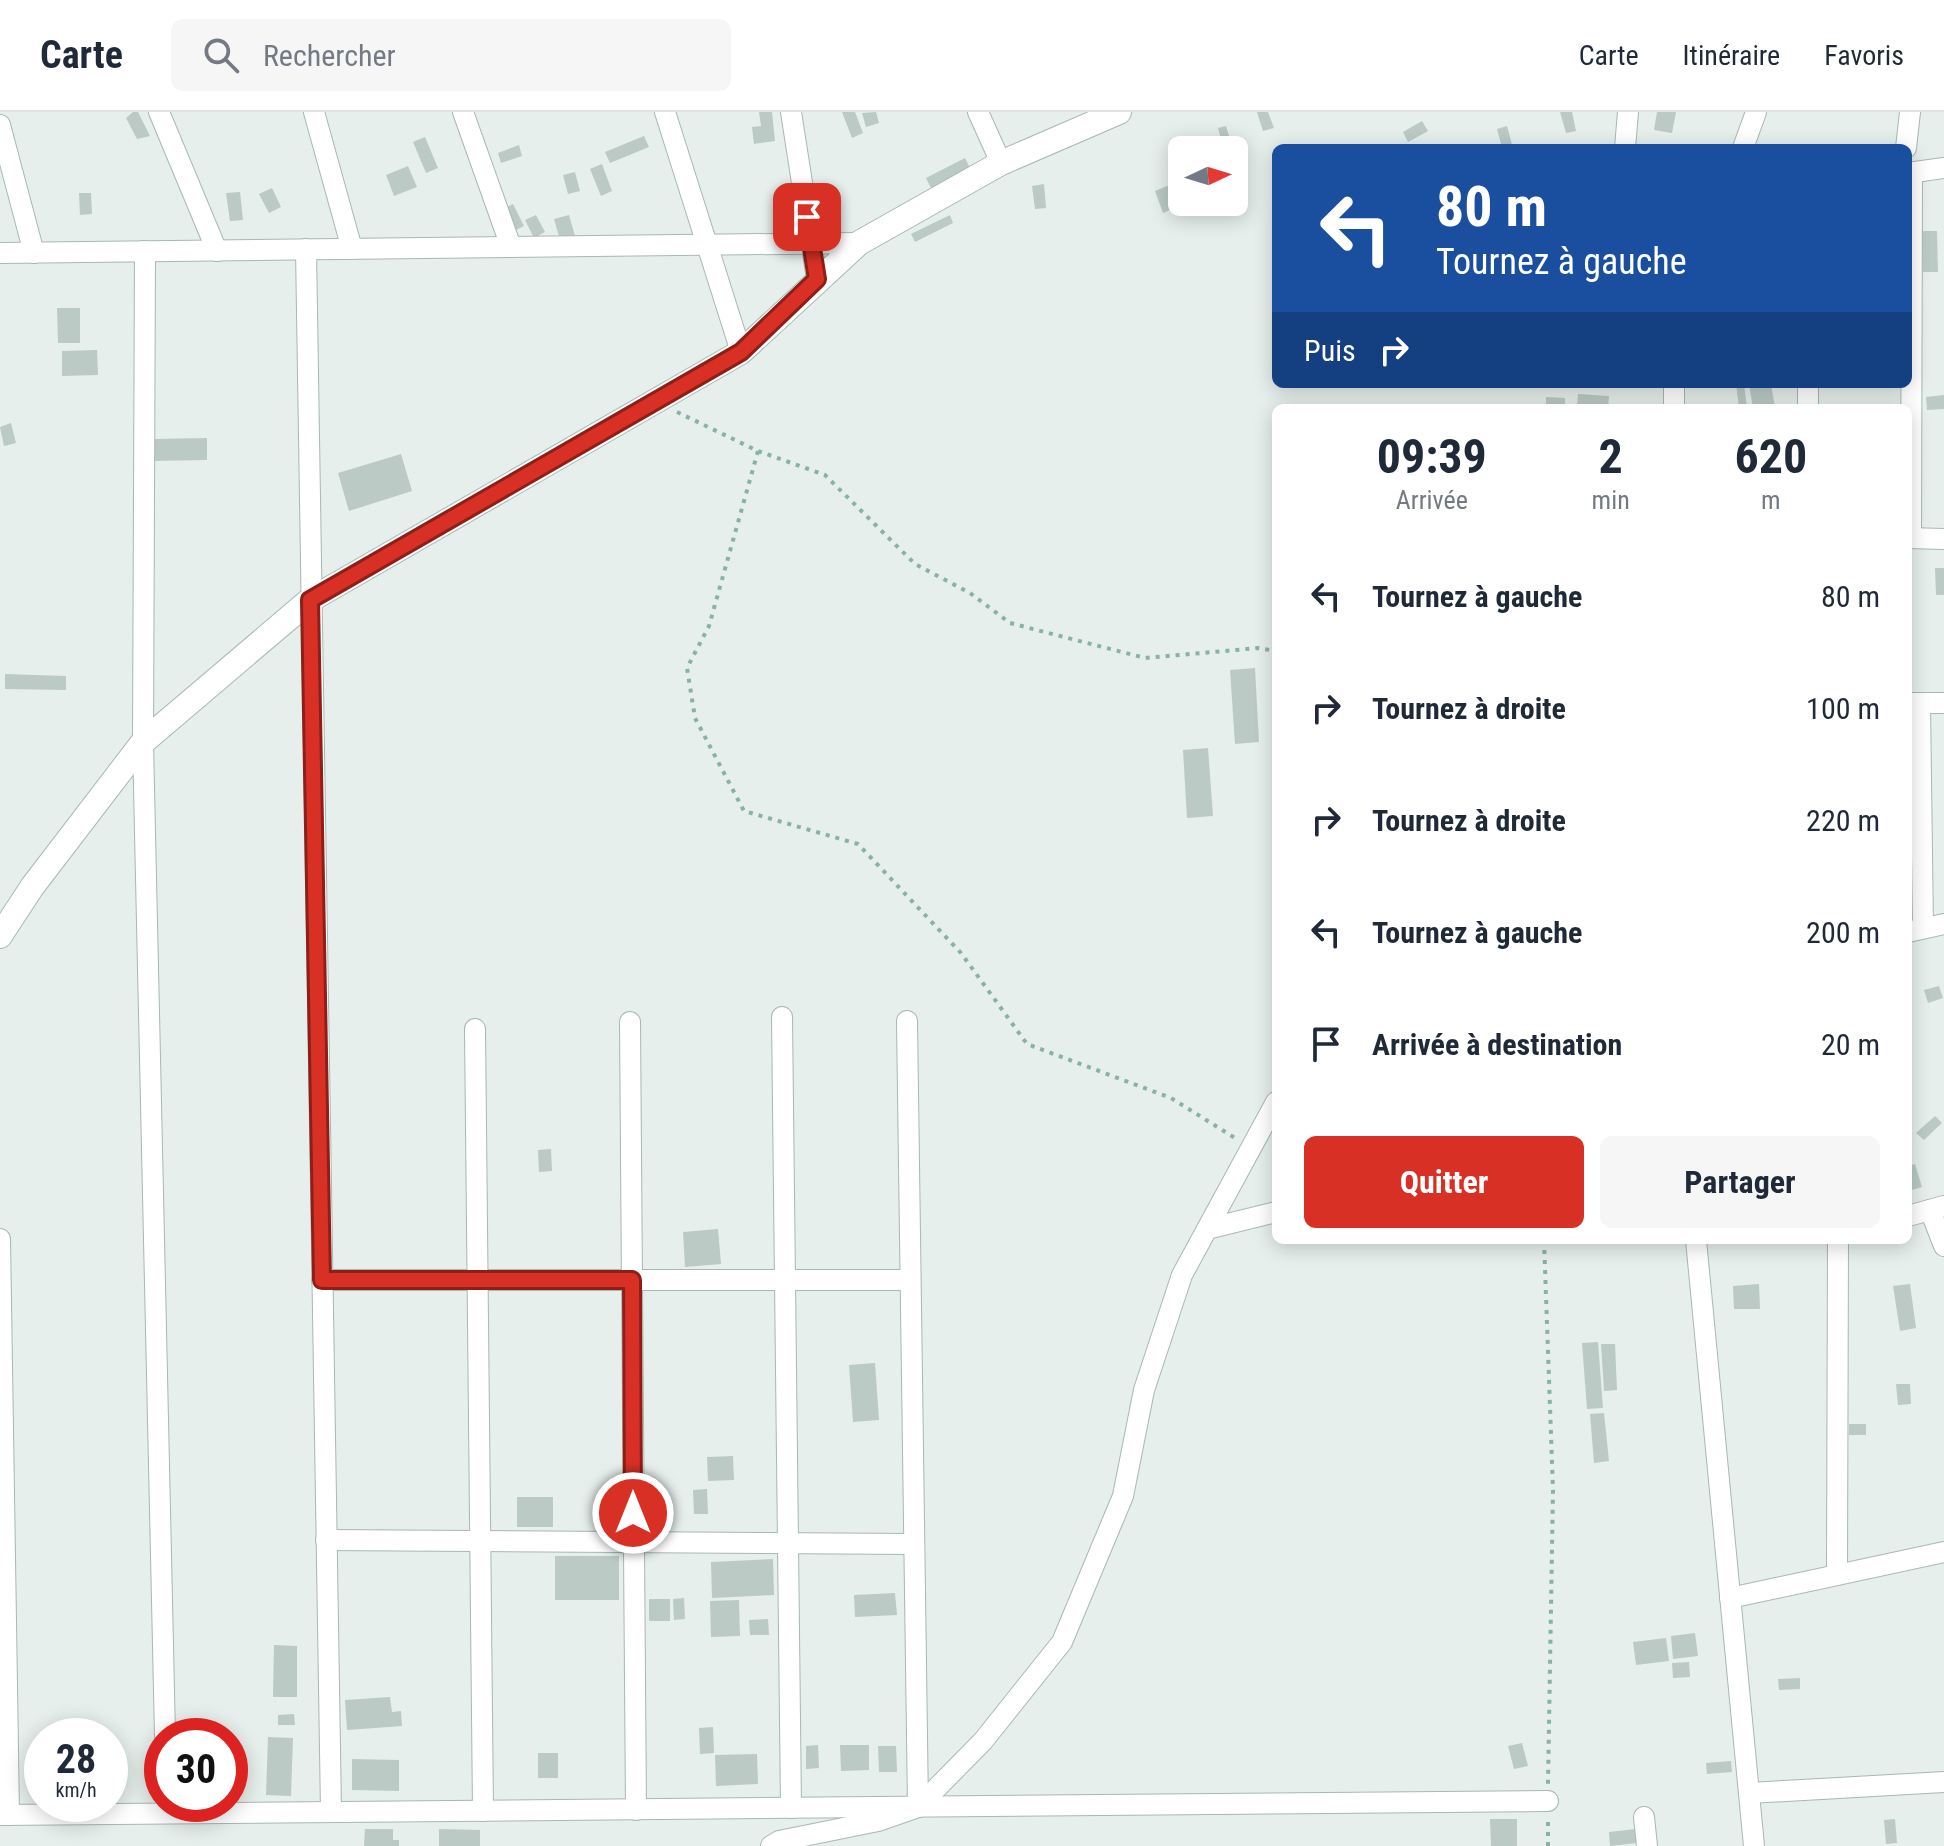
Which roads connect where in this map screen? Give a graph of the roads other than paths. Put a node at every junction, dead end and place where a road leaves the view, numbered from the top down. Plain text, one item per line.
1 (159, 112) edge
2 (314, 112) edge
3 (463, 112) edge
4 (665, 112) edge
5 (791, 112) edge
6 (978, 112) edge
7 (1119, 112) edge
8 (1628, 112) edge
9 (1756, 112) edge
10 (1910, 112) edge
11 (0, 125) edge
12 (1625, 144) edge
13 (1744, 144) edge
14 (1906, 144) edge
15 (1001, 163) junction
16 (1944, 168) edge
17 (1912, 172) edge
18 (859, 243) junction
19 (707, 244) junction
20 (811, 244) junction
21 (511, 247) junction
22 (306, 249) junction
23 (352, 249) junction
24 (145, 251) junction
25 (217, 251) junction
26 (0, 253) edge
27 (34, 253) junction
28 (817, 279) junction
29 (741, 352) junction
30 (1912, 538) edge
31 (1944, 539) edge
32 (310, 600) junction
33 (1914, 703) edge
34 (1944, 703) edge
35 (143, 742) junction
36 (1944, 924) edge
37 (1916, 930) edge
38 (0, 936) edge
39 (782, 1017) dead end
40 (907, 1021) dead end
41 (630, 1022) dead end
42 (475, 1029) dead end
43 (1272, 1109) edge
44 (1937, 1208) edge
45 (1272, 1213) edge
46 (1912, 1215) edge
47 (1207, 1229) junction
48 (0, 1239) edge
49 (1696, 1244) edge
50 (1838, 1244) edge
51 (1944, 1246) edge
52 (322, 1280) junction
53 (477, 1280) junction
54 (632, 1280) junction
55 (785, 1280) junction
56 (910, 1280) junction
57 (326, 1540) junction
58 (480, 1541) junction
59 (634, 1542) junction
60 (788, 1543) junction
61 (914, 1544) junction
62 (1944, 1552) edge
63 (1837, 1575) junction
64 (1730, 1598) junction
65 (165, 1718) edge
66 (1944, 1782) edge
67 (1749, 1793) junction
68 (1548, 1801) road end
69 (918, 1807) junction
70 (791, 1808) junction
71 (144, 1810) edge
72 (248, 1810) edge
73 (636, 1810) junction
74 (483, 1811) junction
75 (331, 1812) junction
76 (4, 1815) edge
77 (1644, 1817) dead end
78 (771, 1846) edge
79 (1647, 1846) edge
80 (1754, 1846) edge

1 - 25 street
2 - 23 street
3 - 21 street
4 - 19 street
5 - 20 street
6 - 15 street
7 - 15 street
8 - 12 street
9 - 13 street
10 - 14 street
11 - 27 street
15 - 18 street
16 - 17 street
18 - 20 street
18 - 28 street
19 - 20 street
19 - 21 street
19 - 29 street
20 - 28 street
21 - 23 street
22 - 23 street
22 - 25 street
22 - 32 street
24 - 25 street
24 - 27 street
24 - 35 street
26 - 27 street
28 - 29 street
29 - 32 street
30 - 31 street
32 - 35 street
32 - 52 street
33 - 34 street
33 - 37 street
35 - 38 street
35 - 65 street
36 - 37 street
39 - 55 street
40 - 56 street
41 - 54 street
42 - 53 street
43 - 47 street
44 - 46 street
44 - 51 street
45 - 47 street
47 - 69 street
48 - 76 street
49 - 64 street
50 - 63 street
52 - 53 street
52 - 57 street
53 - 54 street
53 - 58 street
54 - 55 street
54 - 59 street
55 - 56 street
55 - 60 street
56 - 61 street
57 - 58 street
57 - 75 street
58 - 59 street
58 - 74 street
59 - 60 street
59 - 73 street
60 - 61 street
60 - 70 street
61 - 69 street
62 - 63 street
63 - 64 street
64 - 67 street
66 - 67 street
67 - 80 street
68 - 69 street
69 - 70 street
69 - 78 street
70 - 73 street
71 - 76 street
72 - 75 street
73 - 74 street
74 - 75 street
77 - 79 street

